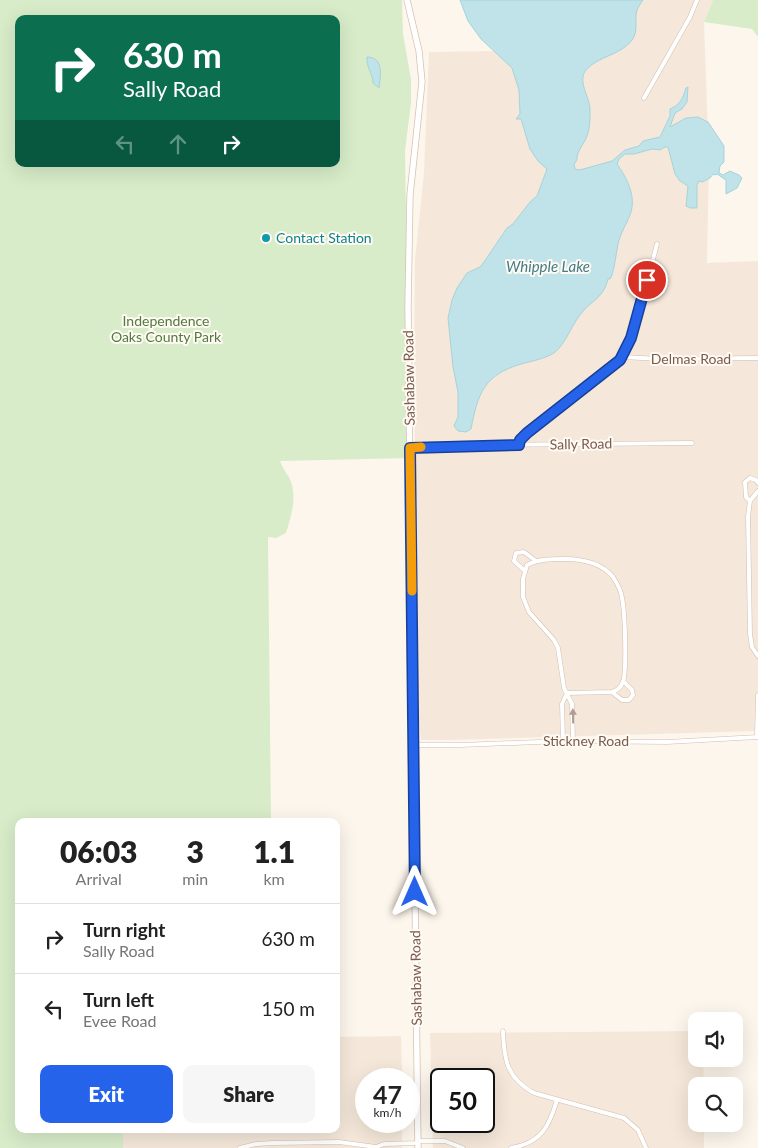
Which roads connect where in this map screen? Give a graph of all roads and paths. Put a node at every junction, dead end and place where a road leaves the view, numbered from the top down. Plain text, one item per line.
1 (407, 0) edge
2 (697, 0) edge
3 (644, 98) dead end
4 (657, 244) dead end
5 (623, 356) junction
6 (758, 358) edge
7 (692, 443) dead end
8 (519, 445) junction
9 (410, 448) junction
10 (758, 483) edge
11 (758, 491) edge
12 (750, 501) junction
13 (536, 561) junction
14 (525, 571) junction
15 (758, 656) edge
16 (623, 681) junction
17 (612, 692) junction
18 (567, 693) junction
19 (758, 695) edge
20 (758, 715) edge
21 (758, 737) edge
22 (563, 741) junction
23 (573, 741) junction
24 (413, 744) junction
25 (503, 1031) dead end
26 (556, 1100) junction
27 (328, 1142) junction
28 (418, 1144) edge
29 (240, 1148) edge
30 (328, 1148) edge
31 (376, 1148) edge
32 (463, 1148) edge
33 (511, 1148) edge
34 (646, 1148) edge

1 - 9 main road, Sashabaw Road
2 - 3 street
4 - 5 street
5 - 6 street, Delmas Road
5 - 8 street
7 - 8 street, Sally Road
8 - 9 street, Sally Road
9 - 24 main road, Sashabaw Road
10 - 12 street
11 - 12 street
12 - 15 street
13 - 14 street
13 - 14 street
13 - 16 street
14 - 18 street
16 - 17 street
16 - 17 street
17 - 18 street
18 - 22 street
23 -> 18 street
19 - 20 street
20 - 21 street
21 - 23 street, Stickney Road
22 - 23 street, Stickney Road
22 - 24 street, Stickney Road
24 - 28 main road, Sashabaw Road
25 - 26 street
26 - 33 street
26 - 34 street
27 - 29 street
27 - 30 street
27 - 31 street
28 - 31 street
28 - 32 street

